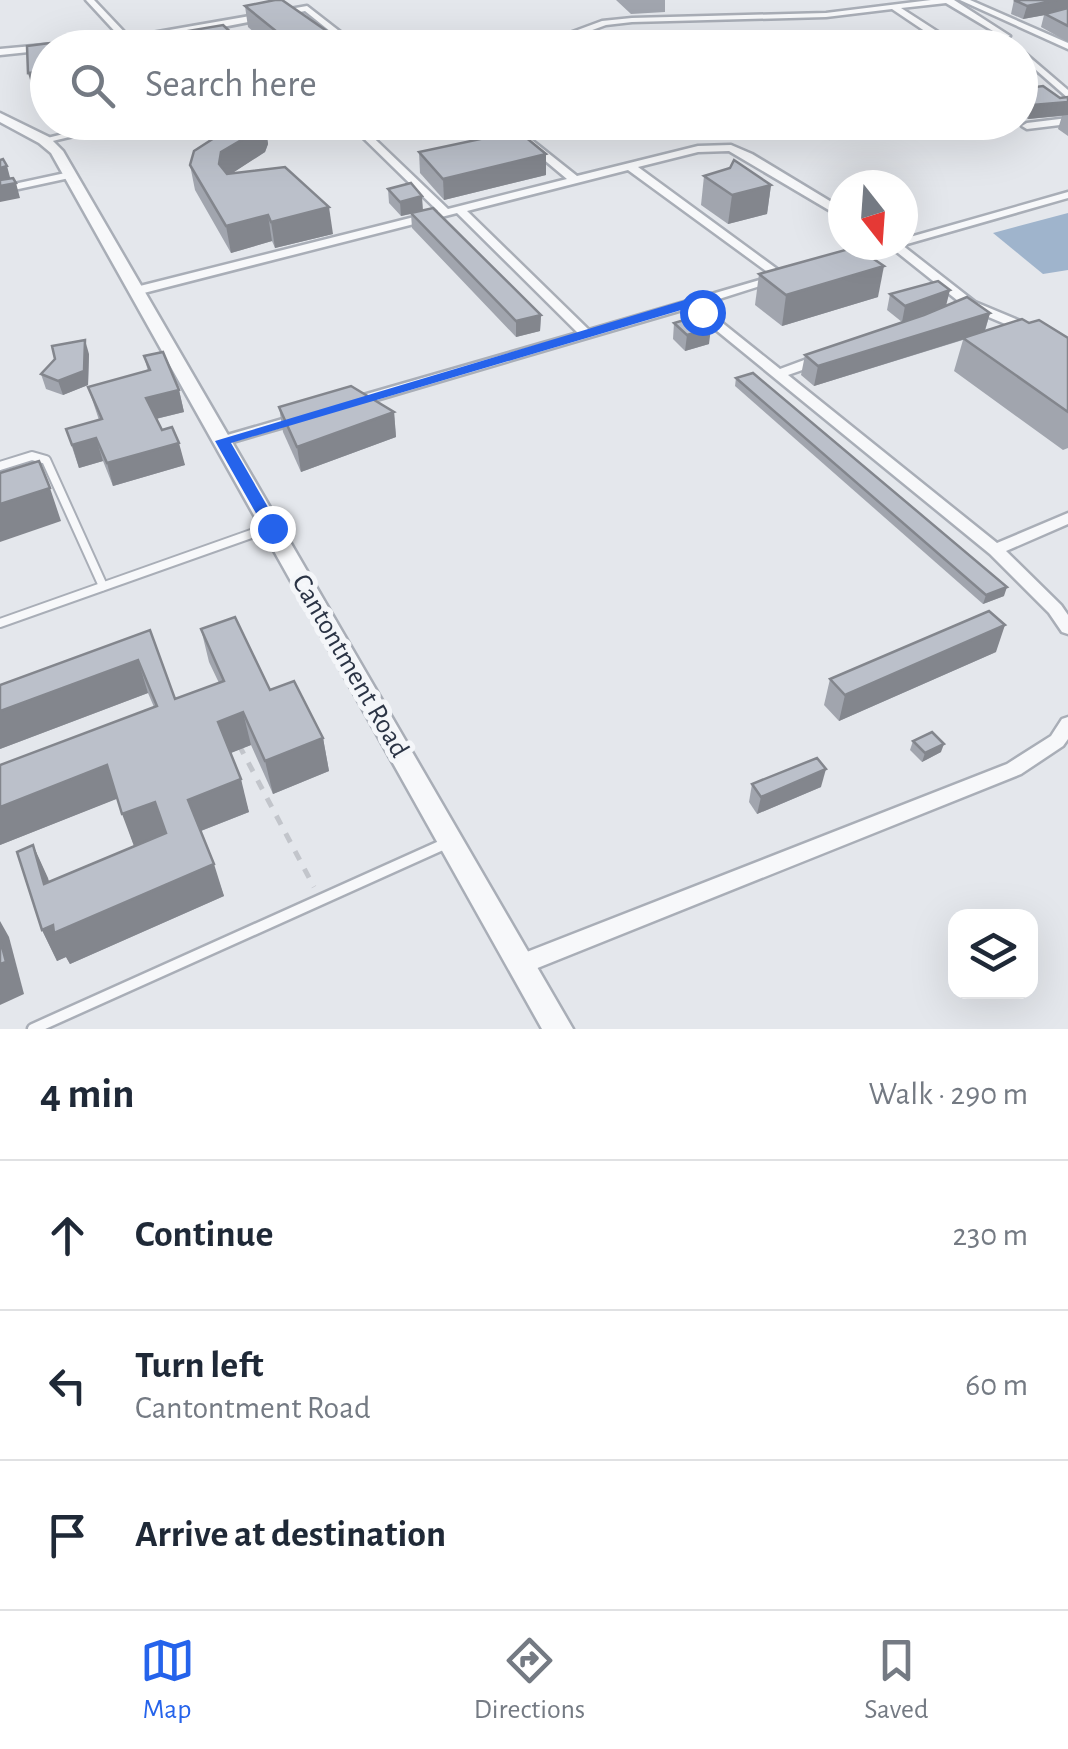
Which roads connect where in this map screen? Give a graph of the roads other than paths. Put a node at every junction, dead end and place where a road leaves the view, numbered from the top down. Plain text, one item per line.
1 (90, 0) edge
2 (297, 0) edge
3 (949, 0) edge
4 (964, 0) edge
5 (307, 8) junction
6 (895, 8) junction
7 (1040, 21) dead end
8 (1026, 24) dead end
9 (118, 30) edge
10 (183, 30) edge
11 (335, 30) edge
12 (582, 30) edge
13 (929, 30) edge
14 (996, 30) edge
15 (1032, 30) edge
16 (1038, 33) edge
17 (1068, 46) edge
18 (30, 50) edge
19 (0, 52) edge
20 (1038, 67) edge
21 (1068, 95) edge
22 (0, 117) edge
23 (1068, 121) edge
24 (1038, 125) edge
25 (30, 133) edge
26 (44, 140) edge
27 (372, 140) edge
28 (525, 140) edge
29 (630, 166) junction
30 (70, 175) junction
31 (575, 180) junction
32 (0, 190) edge
33 (1068, 195) edge
34 (828, 205) edge
35 (454, 212) junction
36 (918, 238) edge
37 (841, 260) edge
38 (913, 260) edge
39 (837, 261) edge
40 (800, 271) edge
41 (782, 276) junction
42 (136, 291) junction
43 (690, 303) junction
44 (971, 305) junction
45 (953, 312) edge
46 (586, 334) junction
47 (1068, 346) edge
48 (830, 356) edge
49 (777, 375) junction
50 (329, 409) edge
51 (310, 414) edge
52 (222, 441) junction
53 (0, 466) edge
54 (1068, 518) edge
55 (272, 528) junction
56 (995, 550) junction
57 (103, 586) junction
58 (0, 623) edge
59 (1068, 628) edge
60 (1068, 724) edge
61 (451, 841) junction
62 (522, 964) junction
63 (34, 1029) edge
64 (558, 1029) edge

1 - 9 street
2 - 5 street
3 - 6 street
3 - 14 street
4 - 15 street
5 - 10 street
5 - 11 street
6 - 12 street
6 - 13 street
7 - 8 street
16 - 17 street
18 - 19 street
20 - 21 street
22 - 25 street, Cantontment Road
23 - 24 street
26 - 30 street, Cantontment Road
27 - 35 street
28 - 31 street
29 - 31 street
29 - 34 street
29 - 41 street
30 - 32 street
30 - 42 street, Cantontment Road
31 - 35 street
33 - 36 street
35 - 42 street
35 - 46 street
37 - 39 street
38 - 44 street
40 - 41 street
41 - 43 street
42 - 52 street, Cantontment Road
43 - 46 street
43 - 49 street
44 - 45 street
44 - 47 street
46 - 50 street
48 - 49 street
49 - 56 street
51 - 52 street
52 - 55 street, Cantontment Road
53 - 57 lane
54 - 56 street
55 - 57 lane
55 - 61 street, Cantontment Road
56 - 59 street
57 - 58 lane
60 - 62 street
61 - 62 street, Cantontment Road
61 - 63 lane
62 - 64 street, Cantontment Road

